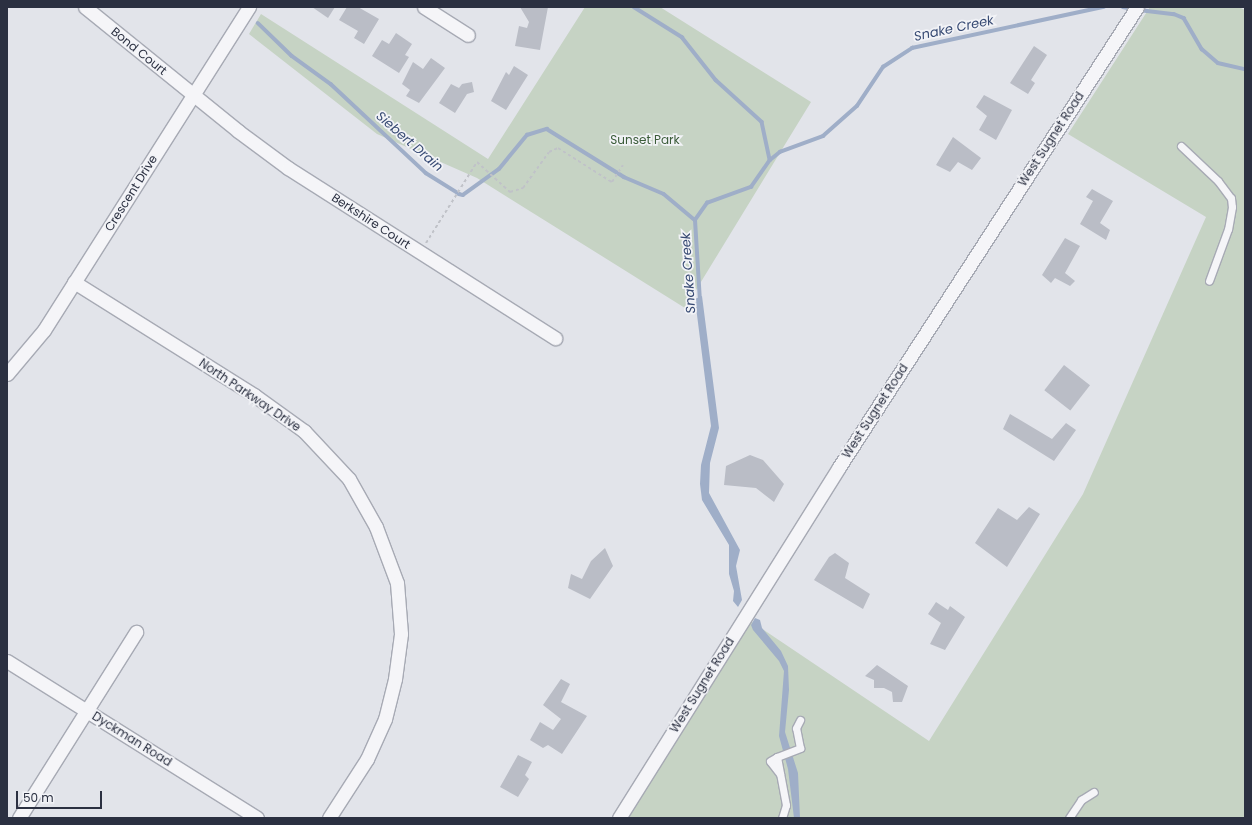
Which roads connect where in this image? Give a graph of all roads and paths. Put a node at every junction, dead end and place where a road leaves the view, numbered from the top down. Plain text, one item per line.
1 (85, 7) edge
2 (249, 7) edge
3 (424, 7) edge
4 (1137, 7) edge
5 (468, 35) dead end
6 (193, 95) junction
7 (1181, 146) dead end
8 (623, 164) dead end
9 (420, 252) junction
10 (1209, 281) dead end
11 (74, 282) junction
12 (555, 338) dead end
13 (7, 374) edge
14 (136, 632) dead end
15 (7, 661) edge
16 (87, 711) junction
17 (800, 720) dead end
18 (1094, 792) dead end
19 (19, 818) edge
20 (257, 818) edge
21 (329, 818) edge
22 (619, 818) edge
23 (782, 818) edge
24 (1070, 818) edge

1 - 6 street, Bond Court
2 - 6 street, Crescent Drive
3 - 5 street
4 - 22 street, West Sugnet Road
6 - 9 street, Berkshire Court
6 - 11 street, Crescent Drive
7 - 10 lane
8 - 9 path
9 - 12 street, Berkshire Court
11 - 13 street, Crescent Drive
11 - 21 street, North Parkway Drive
14 - 16 street
15 - 16 street, Dyckman Road
16 - 19 street
16 - 20 street, Dyckman Road
17 - 23 lane
18 - 24 lane

